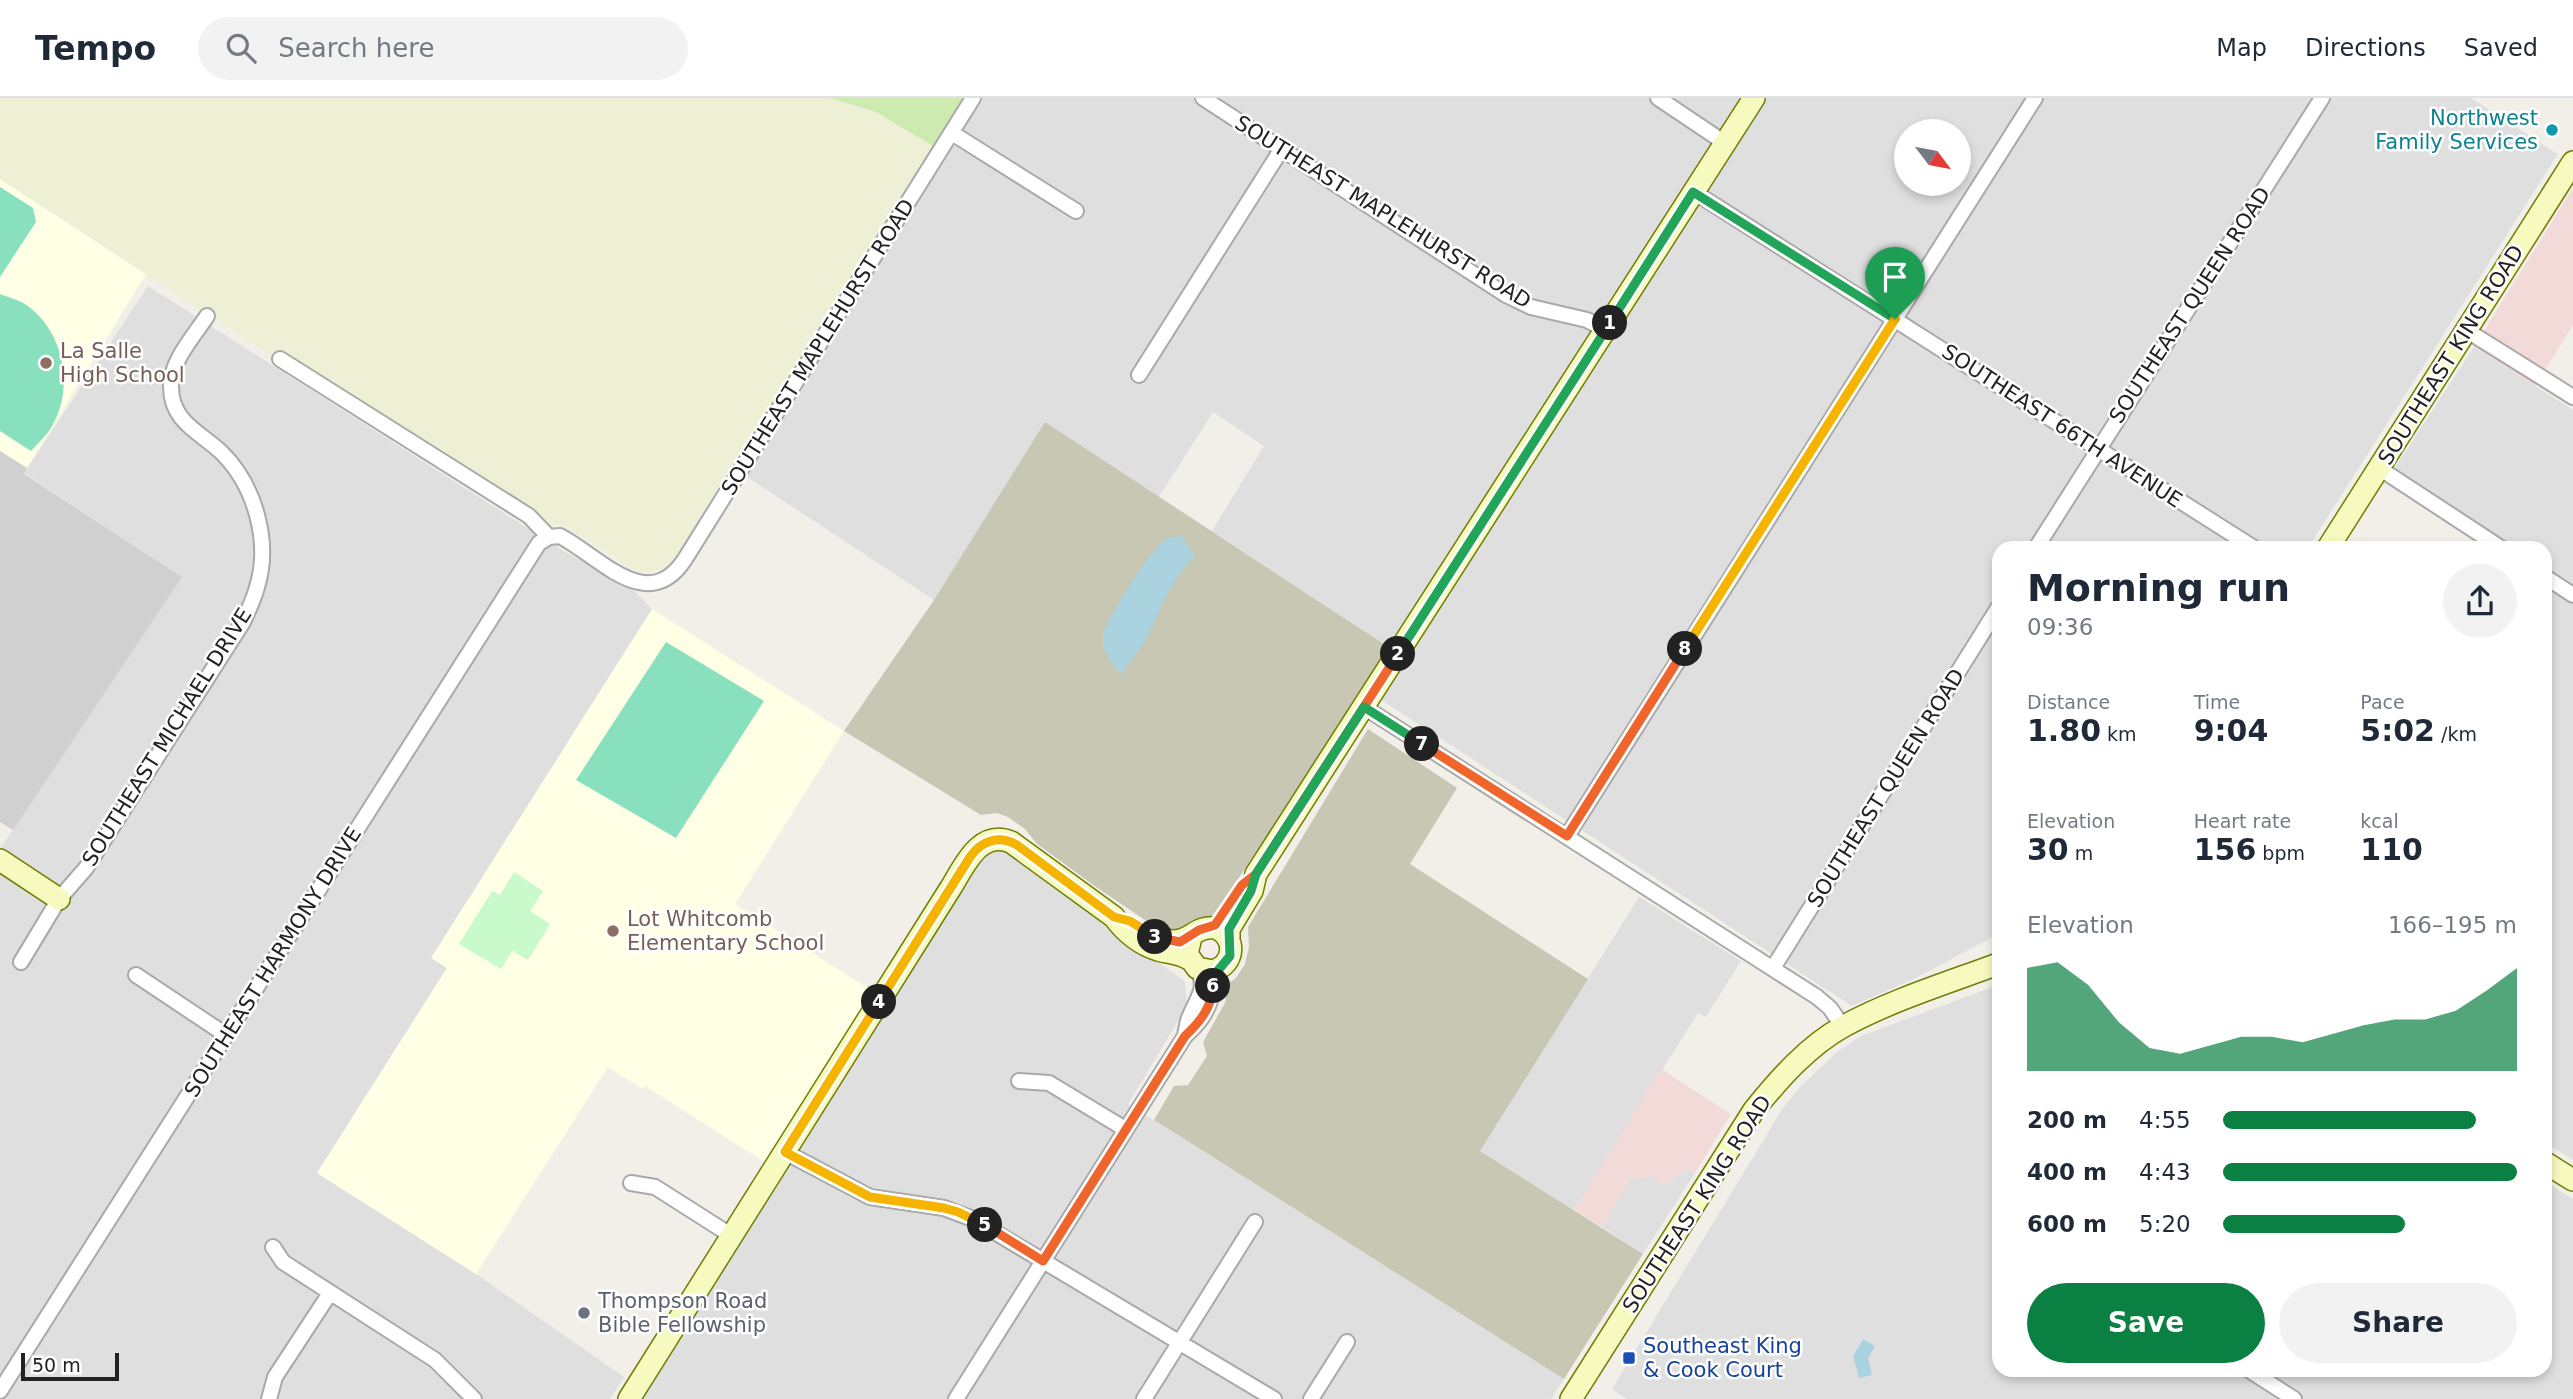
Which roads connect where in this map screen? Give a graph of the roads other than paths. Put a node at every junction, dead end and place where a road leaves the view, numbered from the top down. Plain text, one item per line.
1 (973, 98) edge
2 (1203, 98) edge
3 (1658, 98) edge
4 (1754, 98) edge
5 (2035, 98) edge
6 (2322, 98) edge
7 (952, 133) junction
8 (1726, 143) junction
9 (1281, 150) junction
10 (2573, 162) edge
11 (1693, 192) junction
12 (1076, 211) dead end
13 (207, 316) dead end
14 (1895, 319) junction
15 (1606, 330) junction
16 (2466, 330) junction
17 (280, 359) dead end
18 (1139, 375) dead end
19 (2573, 397) edge
20 (2097, 450) junction
21 (2379, 468) junction
22 (549, 537) junction
23 (2040, 541) edge
24 (2243, 541) edge
25 (2332, 541) edge
26 (2490, 541) edge
27 (2552, 581) edge
28 (2573, 595) edge
29 (1992, 618) edge
30 (1364, 707) junction
31 (1567, 836) junction
32 (0, 860) edge
33 (1256, 874) junction
34 (59, 899) junction
35 (1114, 917) junction
36 (1210, 927) junction
37 (1191, 937) junction
38 (1229, 940) junction
39 (21, 962) dead end
40 (1193, 964) junction
41 (1992, 966) edge
42 (1773, 968) junction
43 (1219, 969) junction
44 (136, 975) dead end
45 (1843, 1027) junction
46 (226, 1035) junction
47 (1185, 1036) junction
48 (1019, 1081) dead end
49 (1125, 1129) junction
50 (785, 1152) junction
51 (2552, 1167) edge
52 (2573, 1180) edge
53 (631, 1183) dead end
54 (1255, 1222) dead end
55 (732, 1236) junction
56 (273, 1247) dead end
57 (1043, 1261) junction
58 (330, 1293) junction
59 (1347, 1342) dead end
60 (1178, 1343) junction
61 (2260, 1377) edge
62 (0, 1391) edge
63 (269, 1399) edge
64 (474, 1399) edge
65 (629, 1399) edge
66 (956, 1399) edge
67 (1144, 1399) edge
68 (1274, 1399) edge
69 (1311, 1399) edge
70 (1572, 1399) edge
71 (2294, 1399) edge

1 - 7 street, SOUTHEAST MAPLEHURST ROAD
2 - 9 street, SOUTHEAST MAPLEHURST ROAD
3 - 8 street
4 - 8 street
5 - 14 street
6 - 20 street, SOUTHEAST QUEEN ROAD
7 - 12 street
7 - 22 street, SOUTHEAST MAPLEHURST ROAD
8 - 11 street
9 - 15 street, SOUTHEAST MAPLEHURST ROAD
9 - 18 street
10 - 16 street, SOUTHEAST KING ROAD
11 - 14 street, SOUTHEAST 66TH AVENUE
11 - 15 street
13 - 34 street, SOUTHEAST MICHAEL DRIVE
14 - 20 street, SOUTHEAST 66TH AVENUE
14 - 31 street
15 - 30 street
16 - 19 street
16 - 21 street, SOUTHEAST KING ROAD
17 - 22 street
20 - 23 street, SOUTHEAST QUEEN ROAD
20 - 24 street, SOUTHEAST 66TH AVENUE
21 - 25 street, SOUTHEAST KING ROAD
21 - 26 street
22 - 46 street, SOUTHEAST HARMONY DRIVE
27 - 28 street
29 - 42 street, SOUTHEAST QUEEN ROAD
30 - 31 street
30 - 33 street
31 - 42 street
32 - 34 street
33 - 36 street
33 - 38 street
34 - 39 street, SOUTHEAST MICHAEL DRIVE
35 - 37 street
35 - 40 street
35 - 50 street
36 - 37 street
36 - 38 street
37 - 40 street
38 - 43 street
40 - 43 street
40 - 47 street
41 - 45 street, SOUTHEAST KING ROAD
42 - 45 street
43 - 47 street
44 - 46 street
45 - 70 street, SOUTHEAST KING ROAD
46 - 62 street, SOUTHEAST HARMONY DRIVE
47 - 49 street
48 - 49 street
49 - 57 street
50 - 55 street
50 - 57 street
51 - 52 street
53 - 55 street
54 - 60 street
55 - 65 street
56 - 58 street
57 - 60 street
57 - 66 street
58 - 63 street
58 - 64 street
59 - 69 street
60 - 67 street
60 - 68 street
61 - 71 street

